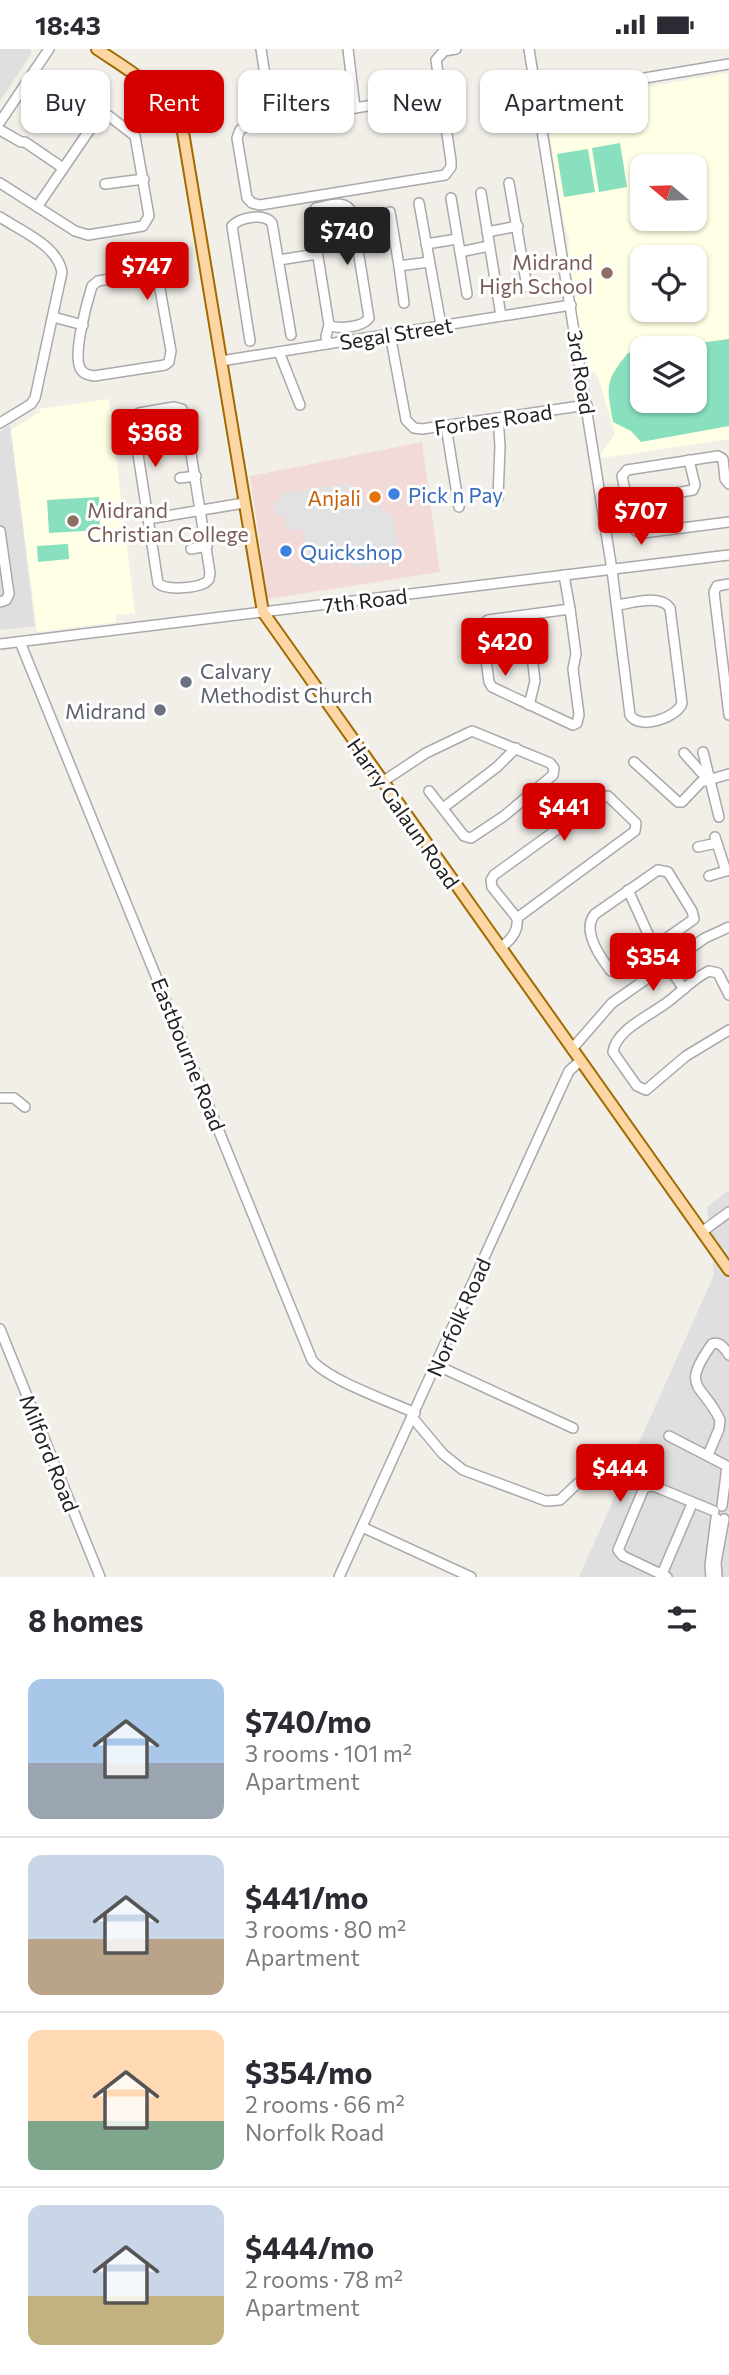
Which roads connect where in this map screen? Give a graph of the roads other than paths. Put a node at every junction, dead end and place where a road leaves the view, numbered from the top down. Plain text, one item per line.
1 (49, 49) edge
2 (97, 49) edge
3 (261, 49) edge
4 (348, 49) edge
5 (456, 49) edge
6 (529, 49) edge
7 (729, 64) edge
8 (264, 70) edge
9 (437, 70) edge
10 (533, 70) edge
11 (648, 78) edge
12 (368, 106) edge
13 (4, 108) edge
14 (355, 108) joint
15 (0, 123) edge
16 (239, 133) edge
17 (446, 133) edge
18 (543, 133) edge
19 (63, 167) junction
20 (144, 179) junction
21 (0, 183) edge
22 (509, 183) dead end
23 (105, 184) dead end
24 (481, 193) dead end
25 (450, 198) dead end
26 (419, 203) dead end
27 (37, 207) junction
28 (390, 212) dead end
29 (0, 217) edge
30 (518, 226) junction
31 (487, 232) junction
32 (457, 239) junction
33 (426, 244) junction
34 (489, 246) junction
35 (460, 252) junction
36 (317, 254) junction
37 (279, 260) junction
38 (429, 262) junction
39 (398, 266) junction
40 (527, 286) dead end
41 (467, 294) dead end
42 (404, 303) dead end
43 (571, 305) junction
44 (502, 316) junction
45 (53, 317) junction
46 (83, 325) junction
47 (329, 325) junction
48 (441, 325) junction
49 (390, 334) junction
50 (291, 335) dead end
51 (250, 341) dead end
52 (327, 344) junction
53 (279, 352) junction
54 (221, 361) junction
55 (300, 405) dead end
56 (587, 405) junction
57 (498, 418) junction
58 (0, 423) edge
59 (446, 426) junction
60 (190, 441) junction
61 (174, 444) dead end
62 (689, 460) junction
63 (196, 476) junction
64 (180, 478) dead end
65 (729, 484) edge
66 (498, 498) dead end
67 (244, 503) junction
68 (628, 503) junction
69 (603, 506) junction
70 (459, 507) dead end
71 (201, 511) junction
72 (149, 519) junction
73 (729, 522) edge
74 (0, 531) edge
75 (207, 546) junction
76 (191, 549) dead end
77 (729, 555) edge
78 (2, 558) edge
79 (612, 570) junction
80 (565, 575) junction
81 (729, 584) edge
82 (0, 602) edge
83 (617, 605) junction
84 (570, 609) junction
85 (263, 612) junction
86 (527, 615) junction
87 (20, 642) junction
88 (0, 644) edge
89 (726, 664) edge
90 (529, 705) junction
91 (729, 715) edge
92 (516, 748) junction
93 (684, 753) dead end
94 (703, 753) dead end
95 (634, 762) dead end
96 (729, 774) edge
97 (708, 780) junction
98 (382, 782) junction
99 (429, 791) dead end
100 (443, 808) junction
101 (719, 817) dead end
102 (698, 847) dead end
103 (728, 871) edge
104 (709, 876) dead end
105 (628, 890) junction
106 (517, 918) junction
107 (729, 927) edge
108 (654, 947) junction
109 (500, 948) junction
110 (666, 965) junction
111 (684, 989) junction
112 (729, 995) edge
113 (729, 1030) edge
114 (572, 1049) junction
115 (580, 1061) junction
116 (0, 1098) edge
117 (25, 1107) dead end
118 (729, 1212) edge
119 (702, 1231) junction
120 (729, 1270) edge
121 (0, 1329) edge
122 (729, 1355) edge
123 (436, 1365) junction
124 (414, 1415) junction
125 (573, 1428) dead end
126 (669, 1436) dead end
127 (708, 1455) junction
128 (578, 1483) dead end
129 (692, 1504) junction
130 (722, 1514) edge
131 (362, 1527) junction
132 (665, 1576) edge
133 (100, 1577) edge
134 (340, 1577) edge
135 (471, 1577) edge
136 (711, 1577) edge
137 (717, 1577) edge

1 - 13 street
2 - 54 main road, Harry Galaun Road
3 - 8 street
4 - 14 street
5 - 9 street
6 - 10 street, 3rd Road
7 - 11 street
12 - 14 street
13 - 15 street
15 - 19 street
16 - 17 street
18 - 43 street, 3rd Road
19 - 20 street
19 - 27 street
20 - 23 street
20 - 27 street
21 - 27 street
22 - 30 street
24 - 31 street
25 - 32 street
26 - 33 street
28 - 39 street
29 - 45 street
30 - 31 street
30 - 40 street
31 - 34 street
32 - 33 street
32 - 35 street
33 - 38 street
34 - 35 street
34 - 44 street
35 - 41 street
36 - 37 street
36 - 47 street
36 - 47 street
37 - 50 street
37 - 51 street
38 - 39 street
38 - 48 street
39 - 42 street
43 - 44 street, Segal Street
43 - 56 street, 3rd Road
44 - 48 street, Segal Street
45 - 46 street
45 - 58 street
46 - 46 street
47 - 52 street
48 - 49 street, Segal Street
49 - 52 street, Segal Street
49 - 59 street, Forbes Road
52 - 53 street, Segal Street
53 - 54 street, Segal Street
53 - 55 street
54 - 67 main road, Harry Galaun Road
56 - 57 street, Forbes Road
56 - 69 street, 3rd Road
57 - 59 street, Forbes Road
57 - 66 street
59 - 70 street
60 - 61 street
60 - 63 street
60 - 72 street
62 - 65 street
62 - 68 street
62 - 68 street
63 - 64 street
63 - 71 street
67 - 71 street
67 - 85 main road, Harry Galaun Road
68 - 69 street
68 - 73 street
69 - 79 street, 3rd Road
71 - 72 street
71 - 75 street
72 - 75 street
74 - 78 street
75 - 76 street
77 - 79 street, 7th Road
78 - 82 street
79 - 80 street, 7th Road
79 - 83 street, 3rd Road
80 - 84 street
80 - 85 street, 7th Road
81 - 89 street
83 - 83 street, 3rd Road
84 - 86 street
84 - 90 street
85 - 87 street, 7th Road
85 - 98 main road, Harry Galaun Road
86 - 90 street
86 - 90 street
87 - 88 street, 7th Road
87 - 124 street, Eastbourne Road
89 - 91 street
92 - 98 street
92 - 100 street
92 - 100 street
93 - 97 street
94 - 97 street
95 - 97 street
96 - 97 street
97 - 101 street
98 - 109 main road, Harry Galaun Road
99 - 100 street
102 - 103 street
103 - 104 street
105 - 108 street
105 - 108 street
105 - 108 street
106 - 106 street
106 - 109 street
107 - 110 street
108 - 110 street
109 - 114 main road, Harry Galaun Road
110 - 111 street
110 - 114 street
111 - 112 street
111 - 113 street
114 - 115 main road, Harry Galaun Road
115 - 119 main road, Harry Galaun Road
115 - 123 street, Norfolk Road
116 - 117 street
118 - 119 street
119 - 120 main road, Harry Galaun Road
121 - 133 street, Milford Road
122 - 127 street
123 - 124 street, Norfolk Road
123 - 125 street
124 - 128 street
124 - 131 street, Norfolk Road
126 - 127 street
127 - 130 street
129 - 130 street
129 - 132 street
129 - 132 street
130 - 136 street
130 - 137 street
131 - 134 street, Norfolk Road
131 - 135 street

